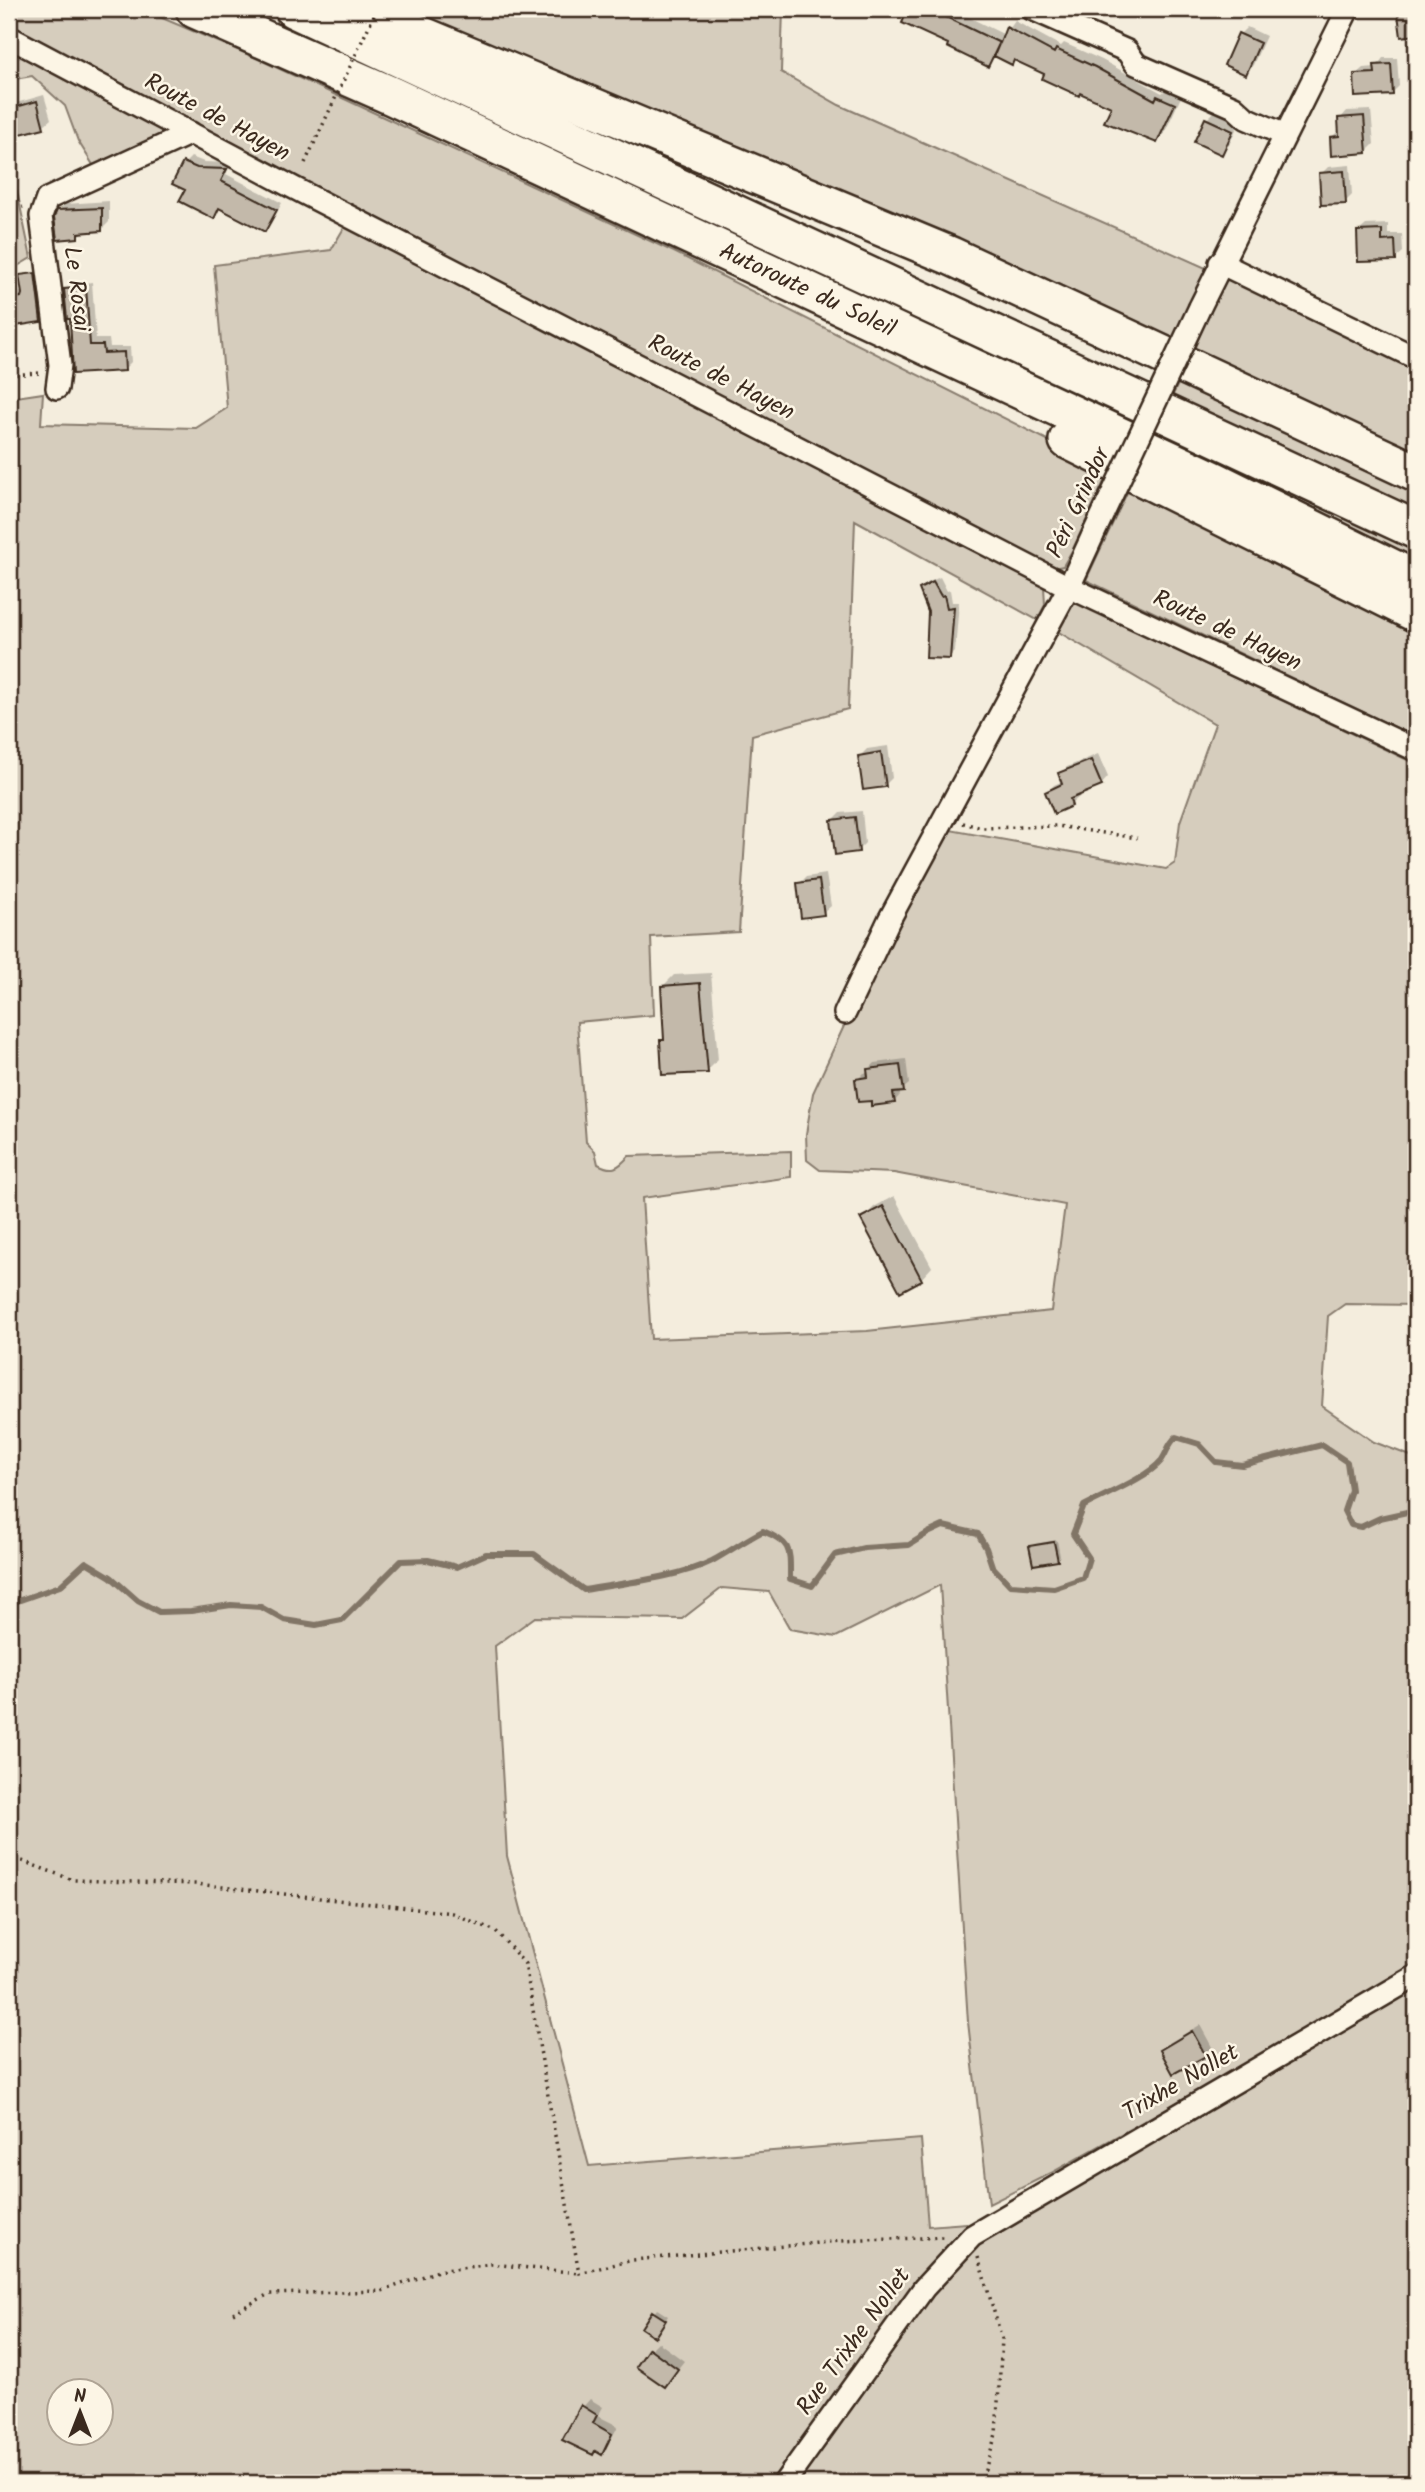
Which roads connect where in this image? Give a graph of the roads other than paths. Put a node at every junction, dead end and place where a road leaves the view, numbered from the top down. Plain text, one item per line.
1 (195, 9) edge
2 (294, 9) edge
3 (358, 9) edge
4 (1032, 9) edge
5 (1348, 9) edge
6 (9, 37) edge
7 (191, 133) junction
8 (1285, 135) junction
9 (1220, 263) junction
10 (809, 291) junction
11 (1416, 358) edge
12 (58, 380) road end
13 (1416, 474) edge
14 (1416, 530) edge
15 (1416, 580) edge
16 (1069, 587) junction
17 (1416, 612) edge
18 (1416, 750) edge
19 (845, 1013) dead end
20 (1416, 1976) edge
21 (972, 2236) joint
22 (784, 2483) edge

1 - 10 highway, Autoroute du Soleil
2 - 14 highway, Autoroute du Soleil
3 - 13 highway
4 - 8 street
5 - 8 street, Péri Grindor
6 - 7 street, Route de Hayen
7 - 12 street, Le Rosai
7 - 16 street, Route de Hayen
8 - 9 street, Péri Grindor
9 - 11 street
9 - 16 street, Péri Grindor, bridge
10 - 15 highway, Autoroute du Soleil
10 - 17 highway
16 - 18 street, Route de Hayen
16 - 19 street, Péri Grindor
20 - 21 street, Trixhe Nollet
21 - 22 street, Rue Trixhe Nollet

